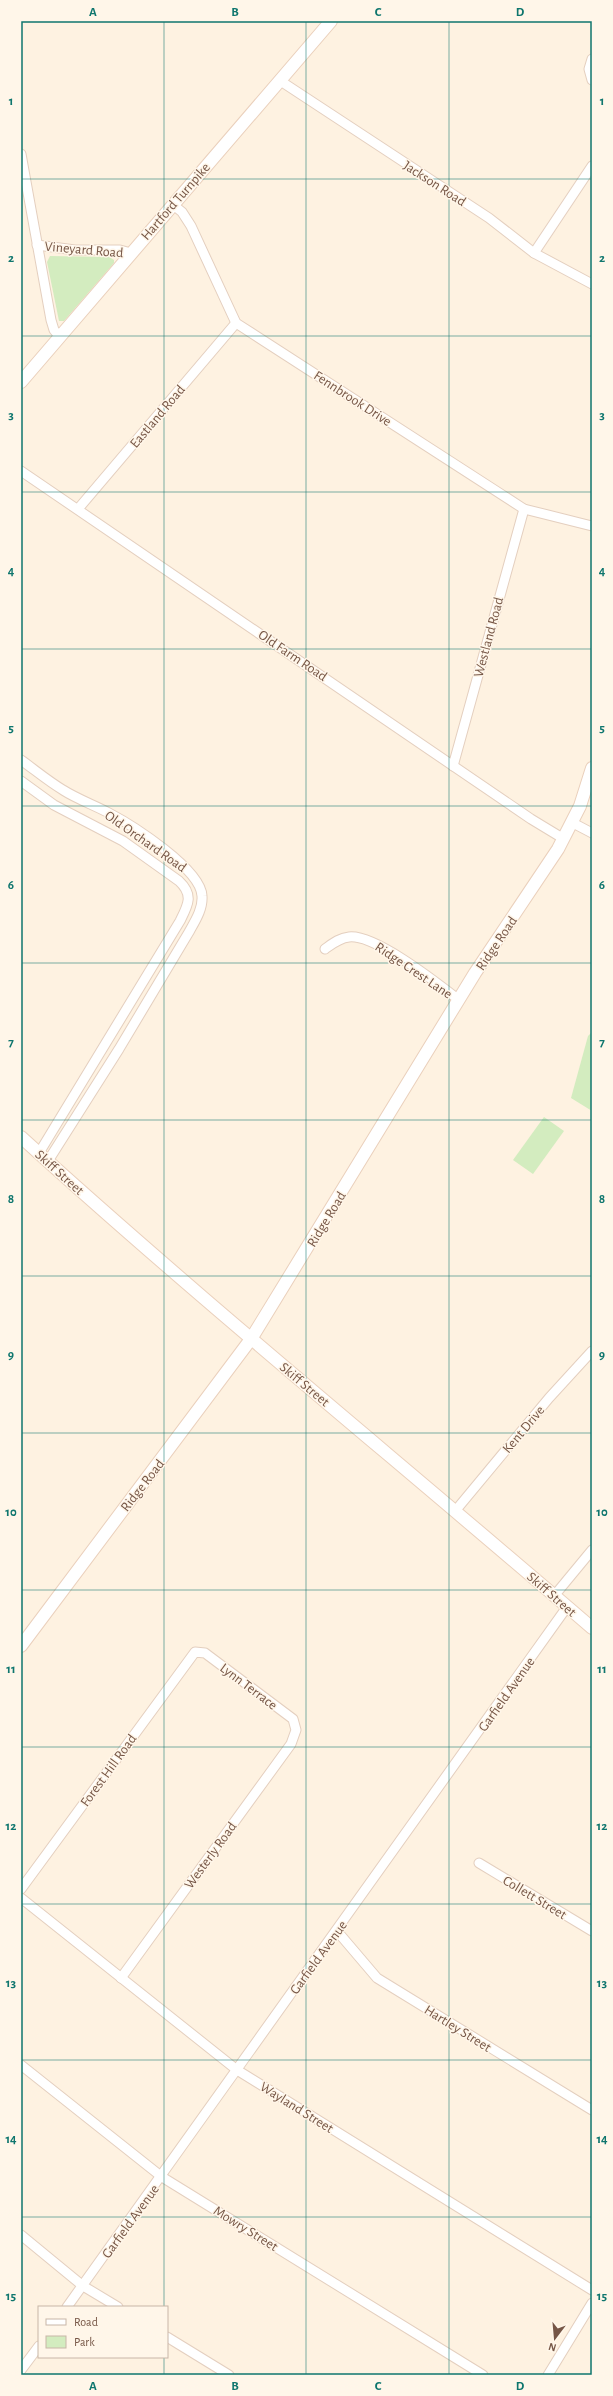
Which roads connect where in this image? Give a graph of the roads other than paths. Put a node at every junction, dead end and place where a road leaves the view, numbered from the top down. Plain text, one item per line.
1 (331, 21) edge
2 (592, 59) edge
3 (279, 80) junction
4 (592, 80) edge
5 (21, 154) edge
6 (592, 166) edge
7 (172, 204) junction
8 (37, 245) junction
9 (131, 253) junction
10 (534, 253) junction
11 (592, 284) edge
12 (236, 323) junction
13 (60, 337) junction
14 (21, 382) edge
15 (21, 471) edge
16 (78, 509) junction
17 (524, 509) junction
18 (592, 526) edge
19 (21, 760) edge
20 (453, 766) junction
21 (592, 768) edge
22 (21, 781) edge
23 (64, 791) junction
24 (54, 804) junction
25 (573, 823) junction
26 (592, 833) edge
27 (564, 839) junction
28 (200, 887) junction
29 (188, 892) junction
30 (324, 949) dead end
31 (459, 1000) junction
32 (123, 1015) junction
33 (134, 1022) junction
34 (21, 1137) edge
35 (43, 1157) junction
36 (251, 1339) junction
37 (592, 1351) edge
38 (456, 1510) junction
39 (592, 1550) edge
40 (554, 1596) junction
41 (568, 1607) junction
42 (592, 1628) edge
43 (21, 1646) edge
44 (195, 1652) joint
45 (296, 1730) joint
46 (479, 1863) dead end
47 (21, 1889) edge
48 (21, 1898) edge
49 (337, 1931) junction
50 (592, 1931) edge
51 (121, 1978) junction
52 (21, 2065) edge
53 (237, 2070) junction
54 (592, 2110) edge
55 (162, 2177) junction
56 (21, 2235) edge
57 (83, 2286) junction
58 (592, 2290) edge
59 (592, 2303) edge
60 (68, 2306) edge
61 (116, 2306) edge
62 (168, 2338) edge
63 (38, 2347) edge
64 (21, 2370) edge
65 (230, 2375) edge
66 (483, 2375) edge
67 (548, 2375) edge

1 - 3 main road, Hartford Turnpike
2 - 4 street
3 - 7 main road, Hartford Turnpike
3 - 10 street, Jackson Road
5 - 8 street, Vineyard Road
6 - 10 street
7 - 9 main road, Hartford Turnpike
7 - 12 street
8 - 9 street, Vineyard Road
8 - 13 street, Vineyard Road
9 - 13 main road, Hartford Turnpike
10 - 11 street, Jackson Road
12 - 16 street, Eastland Road
12 - 17 street, Fennbrook Drive
13 - 14 main road, Hartford Turnpike
15 - 16 street, Old Farm Road
16 - 20 street, Old Farm Road
17 - 18 street, Fennbrook Drive
17 - 20 street, Westland Road
19 - 23 street, Old Orchard Road
20 - 27 street, Old Farm Road
21 - 25 main road, Ridge Road
22 - 24 street, Old Orchard Road
23 - 24 street
23 - 28 street, Old Orchard Road
24 - 29 street, Old Orchard Road
25 - 26 street
25 - 27 main road, Ridge Road
27 - 31 main road, Ridge Road
28 - 29 street, Old Orchard Road
28 - 33 street
29 - 32 street, Old Orchard Road
30 - 31 street, Ridge Crest Lane
31 - 36 main road, Ridge Road
32 - 33 street
32 - 35 street, Old Orchard Road
33 - 35 street
34 - 35 main road, Skiff Street
35 - 36 main road, Skiff Street
36 - 38 main road, Skiff Street
36 - 43 main road, Ridge Road
37 - 38 street, Kent Drive
38 - 40 main road, Skiff Street
39 - 40 street
40 - 41 main road, Skiff Street
41 - 42 main road, Skiff Street
41 - 49 street, Garfield Avenue
44 - 45 street, Lynn Terrace
44 - 47 street, Forest Hill Road
45 - 51 street, Westerly Road
46 - 50 street, Collett Street
48 - 51 street, Wayland Street
49 - 53 street, Garfield Avenue
49 - 54 street, Hartley Street
51 - 53 street, Wayland Street
52 - 55 street, Mowry Street
53 - 55 street, Garfield Avenue
53 - 58 street, Wayland Street
55 - 57 street, Garfield Avenue
55 - 66 street, Mowry Street
56 - 57 street
57 - 60 street, Garfield Avenue
57 - 61 street
59 - 67 street
62 - 65 street
63 - 64 street

